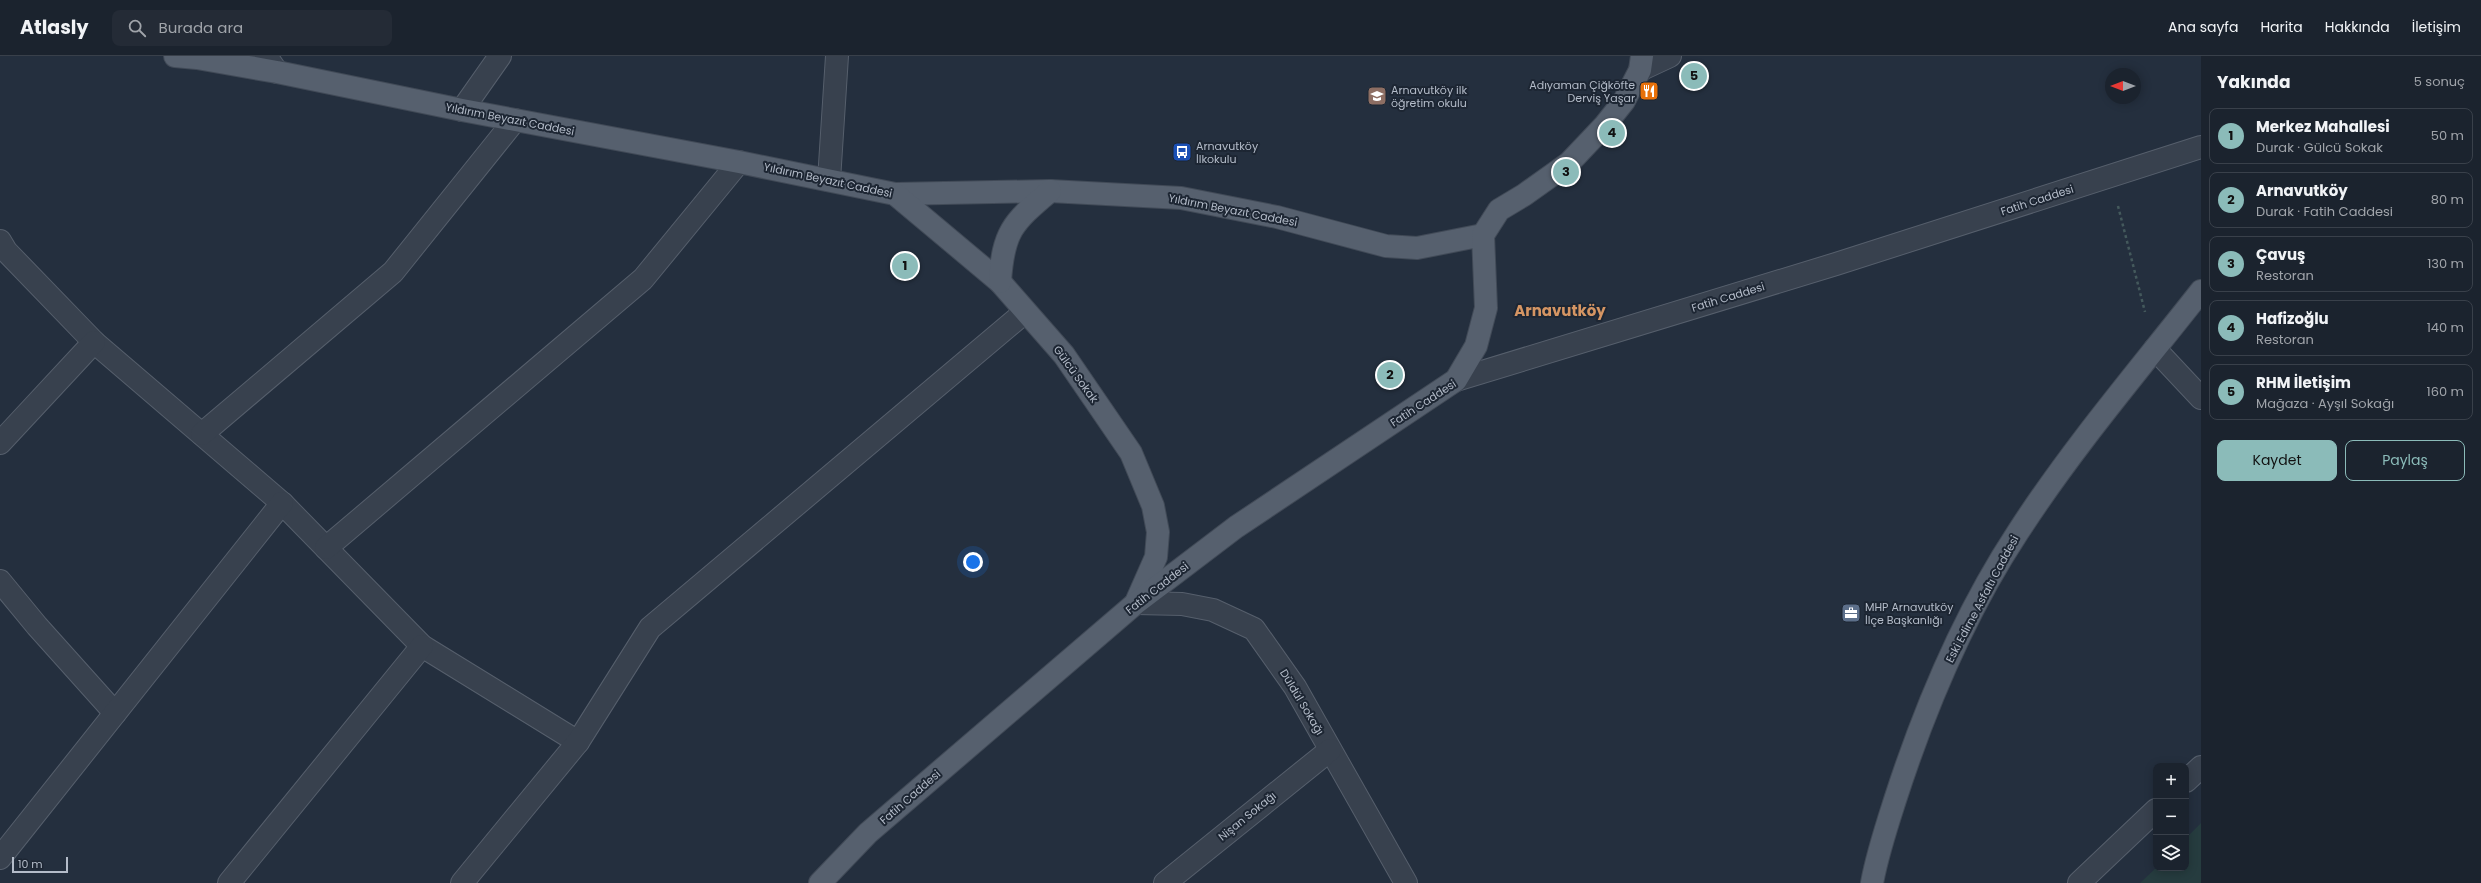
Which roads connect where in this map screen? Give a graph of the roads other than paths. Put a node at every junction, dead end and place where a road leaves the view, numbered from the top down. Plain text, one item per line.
1 (175, 56) edge
2 (500, 56) edge
3 (837, 56) edge
4 (1670, 56) edge
5 (1641, 63) edge
6 (271, 64) edge
7 (462, 110) junction
8 (516, 120) junction
9 (2201, 147) edge
10 (739, 162) junction
11 (829, 180) junction
12 (1050, 191) junction
13 (895, 194) junction
14 (1483, 235) junction
15 (0, 241) edge
16 (1000, 282) junction
17 (2201, 291) edge
18 (1025, 312) junction
19 (94, 342) junction
20 (2155, 349) junction
21 (1456, 380) junction
22 (2201, 398) edge
23 (202, 434) junction
24 (0, 443) edge
25 (282, 503) junction
26 (326, 548) junction
27 (0, 580) edge
28 (1136, 603) junction
29 (422, 646) junction
30 (115, 713) junction
31 (578, 742) junction
32 (1330, 750) junction
33 (2201, 767) edge
34 (2189, 778) edge
35 (2153, 813) edge
36 (0, 858) edge
37 (823, 882) edge
38 (229, 883) edge
39 (462, 883) edge
40 (1165, 883) edge
41 (1406, 883) edge
42 (1872, 883) edge
43 (2079, 883) edge

1 - 6 main road, Yıldırım Beyazıt Caddesi
2 - 7 street
3 - 11 street
4 - 5 street
5 - 14 main road
6 - 7 main road, Yıldırım Beyazıt Caddesi
7 - 8 main road, Yıldırım Beyazıt Caddesi
8 - 10 main road, Yıldırım Beyazıt Caddesi
8 - 23 street
9 - 21 street, Fatih Caddesi
10 - 11 main road, Yıldırım Beyazıt Caddesi
10 - 26 street
11 - 13 main road, Yıldırım Beyazıt Caddesi
12 - 13 main road, Yıldırım Beyazıt Caddesi
12 - 14 main road, Yıldırım Beyazıt Caddesi
12 - 16 main road
13 - 16 main road, Gülcü Sokak
14 - 21 main road
15 - 19 street
16 - 18 main road, Gülcü Sokak
17 - 20 main road, Eski Edirne Asfaltı Caddesi
18 - 28 main road, Gülcü Sokak
18 - 31 street
19 - 23 street
19 - 24 street
20 - 22 street
20 - 42 main road, Eski Edirne Asfaltı Caddesi
21 - 28 main road, Fatih Caddesi
23 - 25 street
25 - 26 street
25 - 30 street
26 - 29 street
27 - 30 street
28 - 32 street, Düldül Sokağı
28 - 37 main road, Fatih Caddesi
29 - 31 street
29 - 38 street
30 - 36 street
31 - 39 street
32 - 40 street, Nişan Sokağı
32 - 41 street, Düldül Sokağı
33 - 34 street
35 - 43 street

